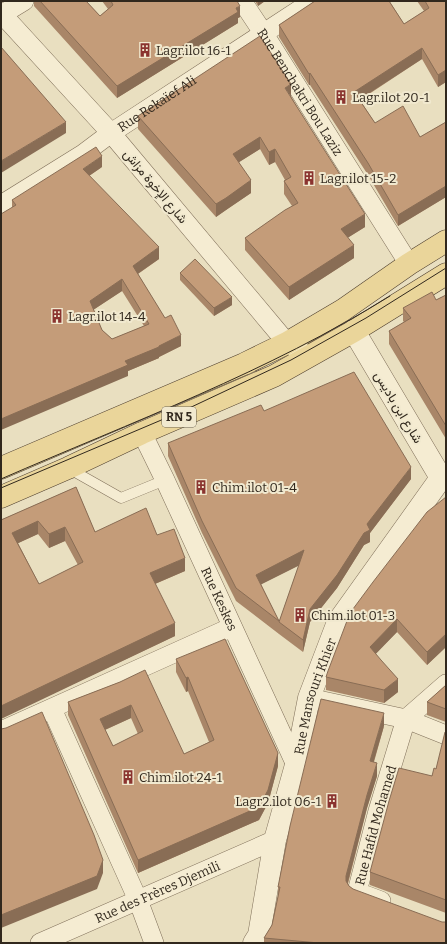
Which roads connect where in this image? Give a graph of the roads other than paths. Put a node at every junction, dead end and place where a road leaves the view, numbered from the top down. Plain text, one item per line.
1 (24, 1) edge
2 (242, 1) edge
3 (312, 1) edge
4 (1, 14) edge
5 (264, 34) junction
6 (111, 133) junction
7 (1, 205) edge
8 (446, 241) edge
9 (409, 264) junction
10 (446, 274) edge
11 (354, 331) junction
12 (287, 343) junction
13 (311, 356) junction
14 (142, 434) junction
15 (1, 468) edge
16 (68, 468) junction
17 (444, 479) edge
18 (165, 480) junction
19 (1, 497) edge
20 (232, 627) junction
21 (446, 684) edge
22 (309, 698) junction
23 (52, 709) junction
24 (406, 719) junction
25 (1, 731) edge
26 (446, 734) edge
27 (296, 765) junction
28 (275, 840) junction
29 (138, 900) junction
30 (394, 906) edge
31 (40, 943) edge
32 (154, 943) edge
33 (254, 943) edge

1 - 4 street
2 - 5 street, Rue Benchakri Bou Laziz
3 - 5 street, Rue Rekaïef Ali
4 - 6 street, شارع الإخوة مزاش
5 - 6 street, Rue Rekaïef Ali
5 - 9 street, Rue Benchakri Bou Laziz
6 - 7 street, Rue Rekaïef Ali
6 - 12 street, شارع الإخوة مزاش
8 - 9 main road, RN 5
9 - 12 main road, RN 5
10 - 11 main road, RN 5
11 - 13 main road, RN 5
11 - 17 street, شارع ابن باديس
12 - 13 street, شارع الإخوة مزاش
12 - 15 main road, RN 5
13 - 14 main road, RN 5
14 - 16 main road, RN 5
14 - 18 street, Rue Keskes
16 - 18 lane
16 - 19 main road, RN 5
17 - 22 street, Rue Mansouri Khier
18 - 20 street, Rue Keskes
20 - 23 street
20 - 27 street, Rue Keskes
21 - 24 street
22 - 24 street
22 - 27 street, Rue Mansouri Khier
23 - 25 street
23 - 29 street
24 - 26 street
24 - 30 street, Rue Hafid Mohamed
27 - 28 street, Rue Mansouri Khier
28 - 29 street, Rue des Frères Djemili
28 - 33 street, Rue Mansouri Khier
29 - 31 street, Rue des Frères Djemili
29 - 32 street

